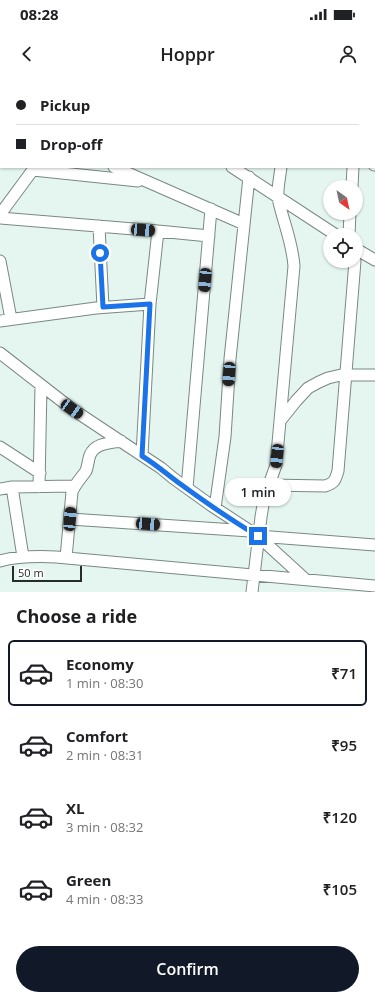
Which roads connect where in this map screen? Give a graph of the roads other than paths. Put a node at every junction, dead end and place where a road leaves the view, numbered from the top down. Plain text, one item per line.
1 (34, 168) edge
2 (116, 168) edge
3 (234, 168) edge
4 (280, 168) edge
5 (353, 168) edge
6 (249, 177) junction
7 (352, 180) edge
8 (148, 182) junction
9 (278, 197) junction
10 (211, 209) junction
11 (0, 217) edge
12 (244, 224) junction
13 (99, 226) junction
14 (325, 228) edge
15 (158, 231) junction
16 (209, 236) junction
17 (363, 253) edge
18 (375, 260) edge
19 (0, 261) edge
20 (354, 268) edge
21 (150, 304) junction
22 (103, 307) junction
23 (6, 320) edge
24 (0, 353) edge
25 (375, 375) edge
26 (346, 376) junction
27 (41, 384) junction
28 (280, 421) junction
29 (121, 441) junction
30 (0, 447) edge
31 (142, 456) junction
32 (40, 473) junction
33 (269, 485) junction
34 (74, 486) junction
35 (12, 487) junction
36 (39, 487) junction
37 (187, 488) junction
38 (0, 489) edge
39 (215, 508) junction
40 (70, 519) junction
41 (255, 534) junction
42 (375, 545) edge
43 (23, 557) junction
44 (66, 558) junction
45 (0, 561) edge
46 (254, 575) junction
47 (305, 579) junction
48 (375, 586) edge
49 (252, 592) edge

1 - 8 street
1 - 11 street
2 - 8 street
3 - 6 street
4 - 9 street
5 - 7 street
6 - 9 street
6 - 12 street
8 - 10 street
9 - 14 street
9 - 28 street
10 - 12 street
10 - 16 street
11 - 13 street
12 - 39 street
13 - 15 street
13 - 22 street
15 - 16 street
15 - 21 street
16 - 37 street
17 - 18 street
19 - 23 street
20 - 26 street
21 - 22 street
21 - 31 street
22 - 23 street
24 - 27 street
25 - 26 street
26 - 28 street
26 - 33 street
27 - 29 street
27 - 32 street
28 - 33 street
29 - 31 street
29 - 34 street
30 - 32 street
31 - 37 street
32 - 36 street
33 - 41 street
34 - 36 street
34 - 40 street
35 - 36 street
35 - 38 street
35 - 43 street
37 - 39 street
39 - 41 street
40 - 41 street
40 - 44 street
41 - 42 street
41 - 46 street
41 - 47 street
43 - 44 street
43 - 45 street
44 - 46 street
46 - 47 street
46 - 49 street
47 - 48 street

